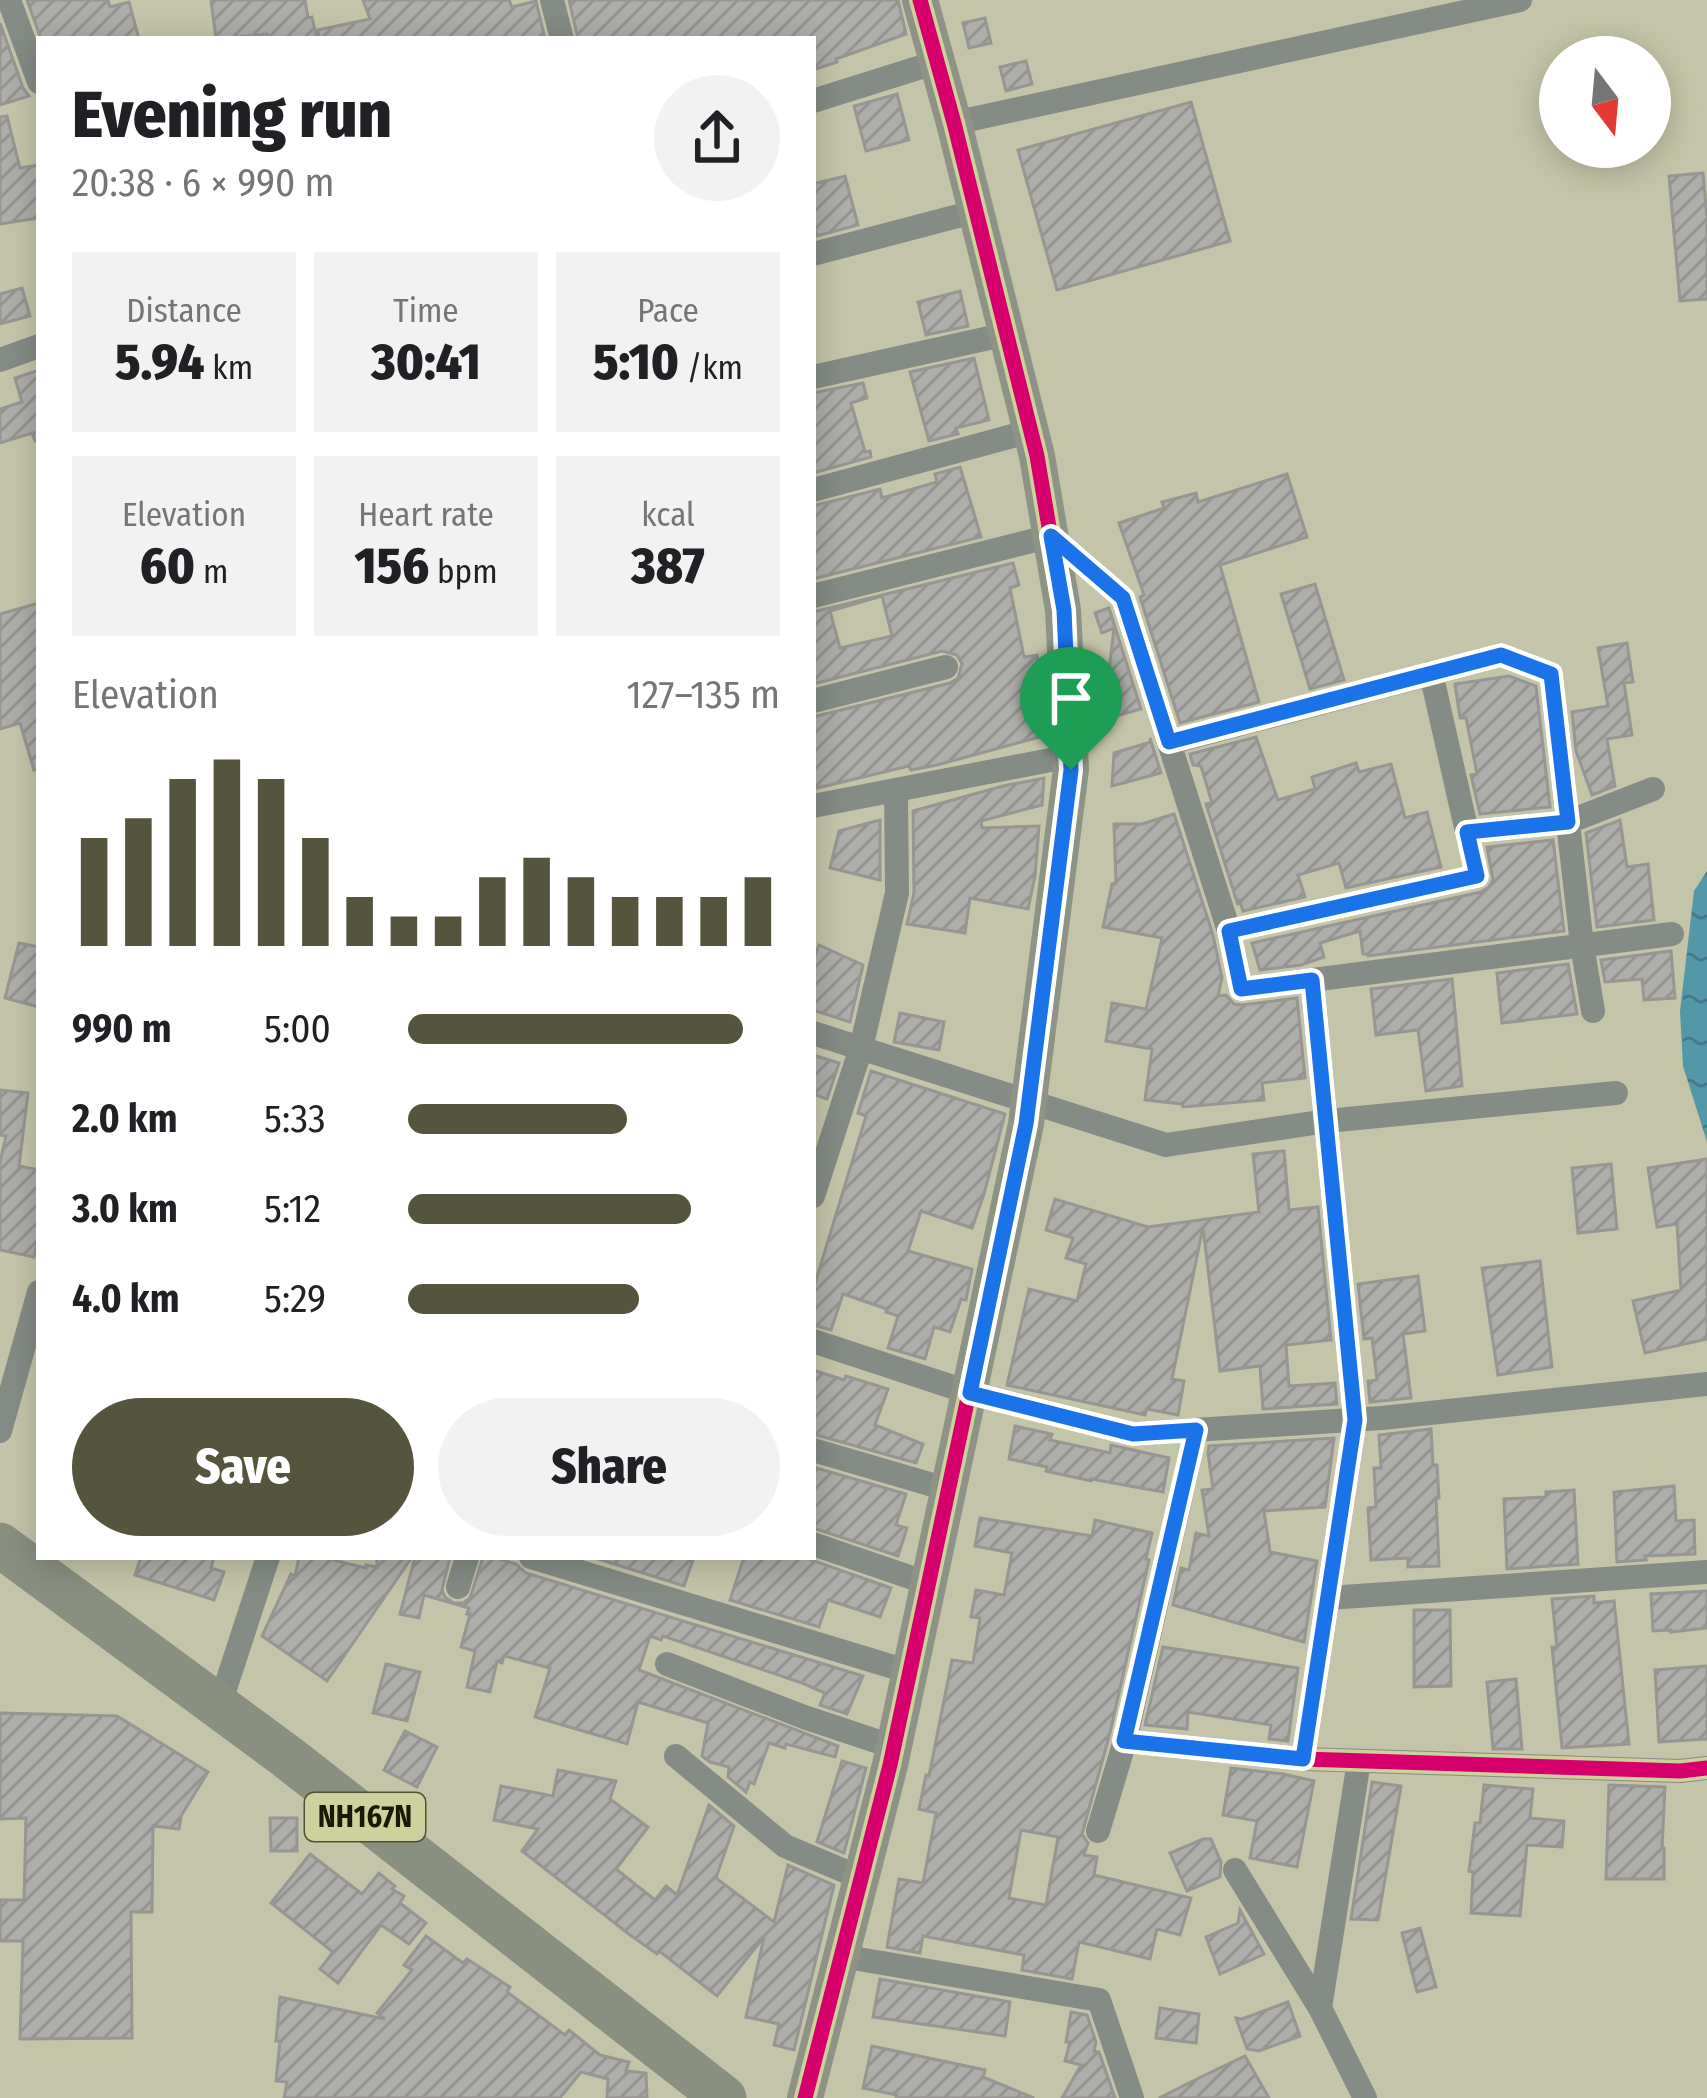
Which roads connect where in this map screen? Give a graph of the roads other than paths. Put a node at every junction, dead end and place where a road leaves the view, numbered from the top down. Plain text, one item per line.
1 (9, 0) edge
2 (552, 0) edge
3 (920, 0) edge
4 (1520, 0) edge
5 (561, 36) edge
6 (937, 62) junction
7 (36, 74) edge
8 (816, 99) edge
9 (955, 123) junction
10 (977, 212) junction
11 (816, 253) edge
12 (1006, 334) junction
13 (36, 347) edge
14 (0, 360) edge
15 (816, 376) edge
16 (1031, 431) junction
17 (816, 489) edge
18 (1051, 536) junction
19 (816, 595) edge
20 (946, 667) dead end
21 (1431, 674) junction
22 (816, 699) edge
23 (1169, 742) junction
24 (1070, 756) junction
25 (1653, 789) dead end
26 (896, 790) junction
27 (816, 805) edge
28 (1568, 822) junction
29 (1467, 832) junction
30 (1229, 931) junction
31 (1672, 934) dead end
32 (1582, 945) junction
33 (1312, 980) junction
34 (1593, 1011) dead end
35 (816, 1034) edge
36 (861, 1048) junction
37 (1616, 1093) dead end
38 (1029, 1101) junction
39 (1327, 1121) junction
40 (816, 1187) edge
41 (36, 1303) edge
42 (816, 1342) edge
43 (1707, 1384) edge
44 (970, 1393) junction
45 (1355, 1420) junction
46 (1196, 1430) junction
47 (0, 1431) edge
48 (816, 1451) edge
49 (950, 1490) junction
50 (0, 1544) edge
51 (816, 1545) edge
52 (267, 1560) edge
53 (466, 1560) edge
54 (541, 1560) edge
55 (1707, 1572) edge
56 (930, 1584) junction
57 (458, 1586) dead end
58 (1328, 1598) junction
59 (667, 1664) dead end
60 (910, 1672) junction
61 (220, 1707) junction
62 (1124, 1741) junction
63 (894, 1747) junction
64 (676, 1756) dead end
65 (1303, 1759) junction
66 (1360, 1761) junction
67 (1707, 1768) edge
68 (1098, 1831) dead end
69 (1235, 1870) dead end
70 (861, 1878) junction
71 (842, 1956) junction
72 (1320, 2008) junction
73 (724, 2098) edge
74 (805, 2098) edge
75 (1132, 2098) edge
76 (1365, 2098) edge

1 - 7 street
2 - 5 street
3 - 6 street
4 - 9 street
6 - 8 street
6 - 9 street
9 - 10 street
10 - 11 street
10 - 12 street
12 - 15 street
12 - 16 street
13 - 14 street
16 - 17 street
16 - 18 street
18 - 19 street
18 - 23 street
18 - 24 street
20 - 22 street
21 - 23 street
21 - 28 street
21 - 29 street
23 - 30 street
24 - 26 street
24 - 38 street
25 - 28 street
26 - 27 street
26 - 36 street
28 - 29 street
28 - 32 street
29 - 30 street
30 - 33 street
31 - 32 street
32 - 33 street
32 - 34 street
33 - 39 street
35 - 36 street
36 - 38 street
36 - 40 street
37 - 39 street
38 - 39 street
38 - 44 street
39 - 45 street
41 - 47 street
42 - 44 street
43 - 45 street
44 - 46 street
44 - 49 street
45 - 46 street
45 - 58 street
46 - 62 street
48 - 49 street
49 - 56 street
50 - 61 highway, NH167N
51 - 56 street
52 - 61 street
53 - 57 street
54 - 60 street
55 - 58 street
56 - 60 street
58 - 65 street
59 - 63 street
60 - 63 street
61 - 73 highway, NH167N
62 - 65 street
62 - 68 street
63 - 70 street
64 - 70 street
65 - 66 street
66 - 67 street
66 - 72 street
69 - 72 street
70 - 71 street
71 - 74 street
71 - 75 street
72 - 76 street

